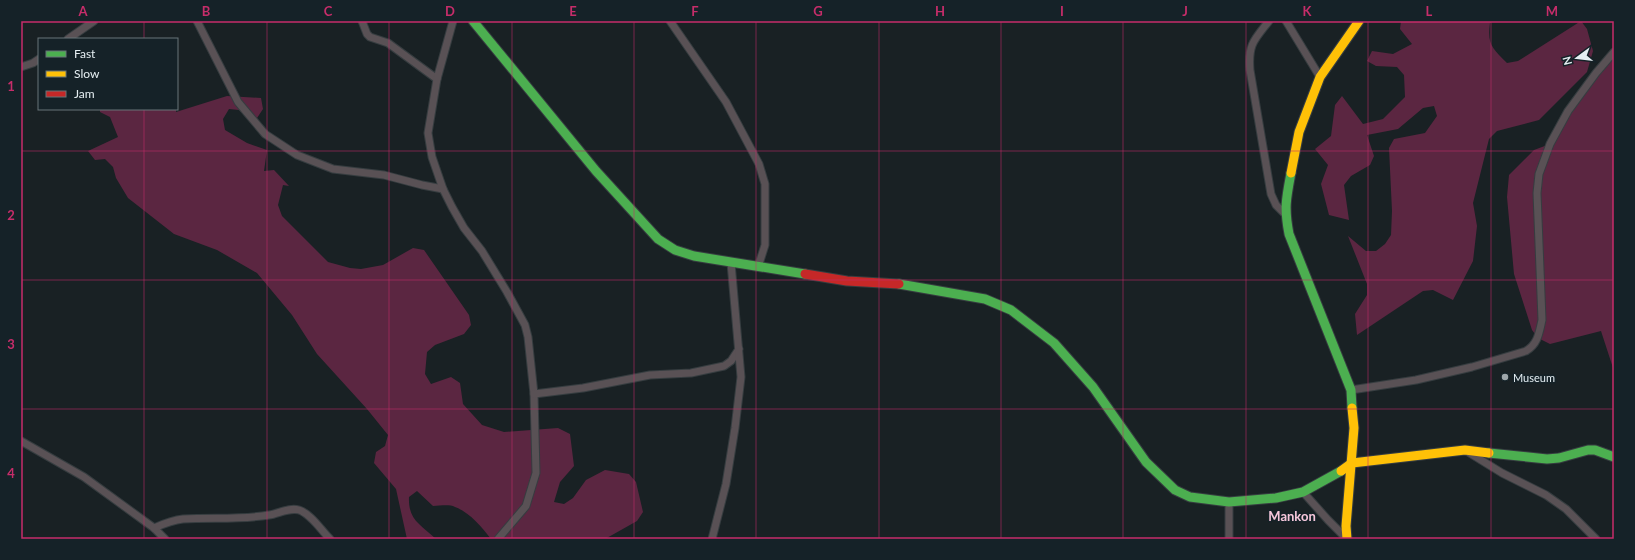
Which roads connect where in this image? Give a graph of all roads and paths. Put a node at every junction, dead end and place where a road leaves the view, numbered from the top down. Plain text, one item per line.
1 (94, 21) edge
2 (197, 21) edge
3 (362, 21) edge
4 (453, 21) edge
5 (472, 21) edge
6 (670, 21) edge
7 (1269, 21) edge
8 (1286, 21) edge
9 (1359, 21) edge
10 (69, 38) edge
11 (1614, 52) edge
12 (38, 60) edge
13 (21, 67) edge
14 (1320, 77) junction
15 (437, 79) junction
16 (443, 189) junction
17 (1284, 214) junction
18 (731, 263) junction
19 (758, 267) junction
20 (739, 349) junction
21 (1351, 390) junction
22 (534, 394) junction
23 (21, 441) edge
24 (1465, 450) junction
25 (1614, 457) edge
26 (1352, 463) junction
27 (1303, 492) junction
28 (1230, 502) junction
29 (154, 528) junction
30 (1347, 538) edge
31 (165, 539) edge
32 (330, 539) edge
33 (498, 539) edge
34 (712, 539) edge
35 (1229, 539) edge
36 (1596, 539) edge

1 - 10 street
2 - 16 street
3 - 15 street
4 - 15 street
5 - 18 street
6 - 19 street
7 - 17 street
8 - 14 street
9 - 14 street
11 - 21 street
12 - 13 street
14 - 17 street
15 - 16 street
16 - 22 street
17 - 21 street
18 - 19 street
18 - 20 street
19 - 28 street
20 - 22 street
20 - 34 street
21 - 26 street
22 - 33 street
23 - 29 street
24 - 25 street
24 - 26 street
24 - 36 street
26 - 27 street
26 - 30 street
27 - 28 street
27 - 30 street
28 - 35 street
29 - 31 street
29 - 32 street

